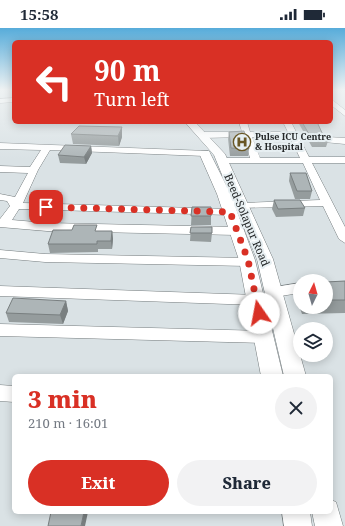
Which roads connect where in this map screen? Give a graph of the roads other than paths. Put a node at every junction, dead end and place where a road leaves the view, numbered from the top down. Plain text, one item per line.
1 (181, 124) edge
2 (192, 124) edge
3 (244, 124) edge
4 (288, 124) edge
5 (293, 134) junction
6 (202, 135) junction
7 (247, 135) junction
8 (327, 140) edge
9 (345, 141) edge
10 (0, 146) edge
11 (47, 148) junction
12 (205, 152) junction
13 (306, 160) junction
14 (345, 160) edge
15 (222, 161) junction
16 (256, 161) junction
17 (0, 169) edge
18 (32, 170) junction
19 (0, 197) edge
20 (327, 203) junction
21 (16, 206) junction
22 (236, 209) junction
23 (2, 223) edge
24 (237, 231) junction
25 (345, 239) edge
26 (0, 254) edge
27 (248, 262) junction
28 (293, 289) edge
29 (0, 291) edge
30 (274, 292) junction
31 (256, 300) junction
32 (0, 330) edge
33 (264, 337) junction
34 (272, 374) edge
35 (294, 374) edge
36 (0, 393) edge
37 (12, 394) edge
38 (296, 514) edge
39 (326, 514) edge
40 (298, 526) edge
41 (329, 526) edge

1 - 12 main road, Beed-Solapur Road
2 - 6 main road, Beed-Solapur Road
3 - 7 street
4 - 5 street
5 - 7 street
5 - 13 street
6 - 7 street
6 - 15 main road, Beed-Solapur Road
7 - 16 street
8 - 9 street
10 - 11 street
11 - 12 street
11 - 18 street
12 - 22 main road, Beed-Solapur Road
13 - 14 street
13 - 16 street
13 - 20 street
15 - 16 street
15 - 22 main road, Beed-Solapur Road
17 - 18 street
18 - 21 street
19 - 21 street
20 - 22 street
20 - 25 street
21 - 22 street
21 - 23 street
22 - 24 main road, Beed-Solapur Road
22 - 30 main road, Beed-Solapur Road
23 - 24 street
24 - 27 main road, Beed-Solapur Road
26 - 27 street
27 - 31 main road, Beed-Solapur Road
28 - 30 street
29 - 31 street
30 - 35 main road, Beed-Solapur Road
31 - 33 main road, Beed-Solapur Road
32 - 33 street
33 - 34 main road, Beed-Solapur Road
36 - 37 street
38 - 40 main road
39 - 41 main road

